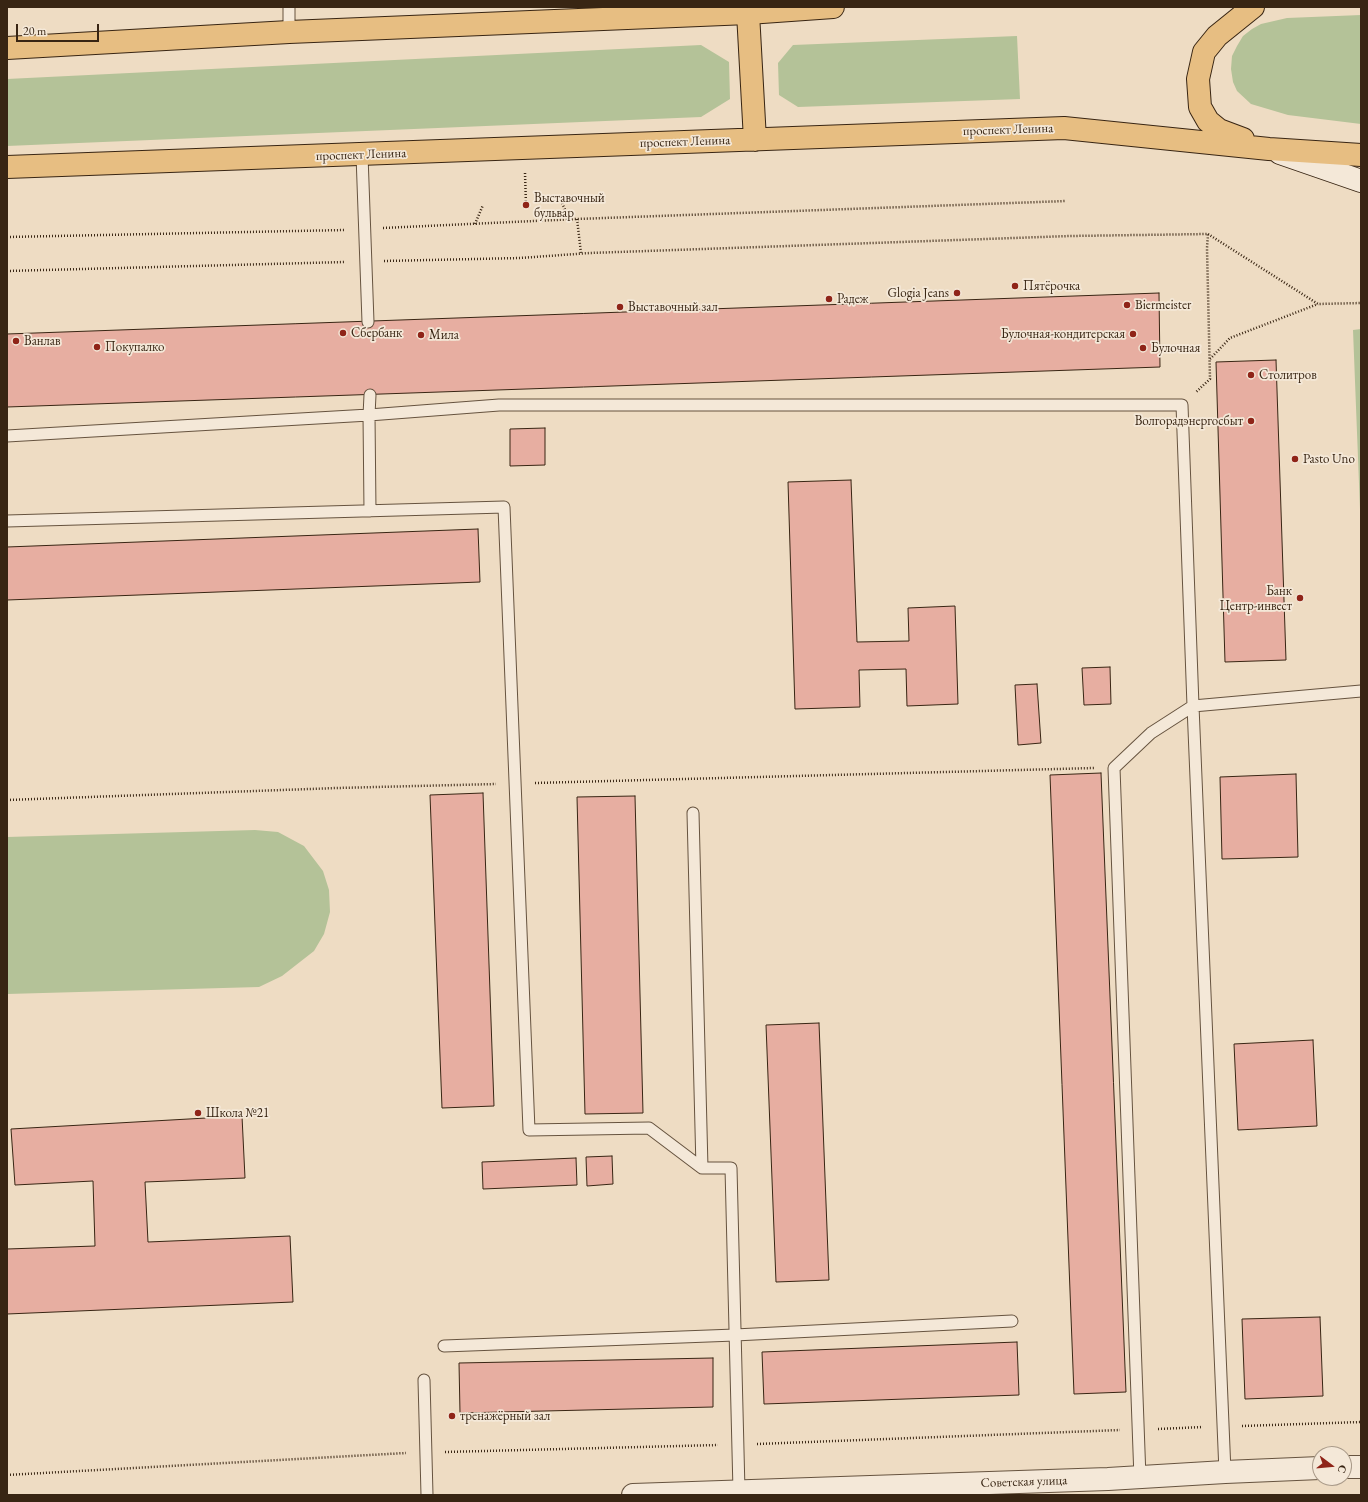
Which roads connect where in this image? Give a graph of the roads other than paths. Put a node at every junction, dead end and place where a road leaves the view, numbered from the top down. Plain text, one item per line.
1 (289, 7) edge
2 (833, 7) edge
3 (1253, 7) edge
4 (634, 12) edge
5 (748, 13) junction
6 (290, 32) junction
7 (7, 48) edge
8 (755, 140) junction
9 (1269, 149) junction
10 (362, 154) junction
11 (1361, 155) edge
12 (7, 167) edge
13 (1361, 181) edge
14 (368, 322) dead end
15 (370, 394) dead end
16 (369, 414) junction
17 (7, 436) edge
18 (370, 511) junction
19 (7, 521) edge
20 (1361, 691) edge
21 (1193, 706) junction
22 (694, 813) dead end
23 (702, 1168) junction
24 (1012, 1321) dead end
25 (735, 1335) junction
26 (444, 1346) dead end
27 (424, 1380) dead end
28 (1312, 1468) edge
29 (1226, 1472) junction
30 (1140, 1478) junction
31 (739, 1491) junction
32 (427, 1495) edge
33 (633, 1495) edge

1 - 6 lane
2 - 5 main road
3 - 9 main road
4 - 5 main road
4 - 6 main road
5 - 8 main road
6 - 7 main road
8 - 9 main road, проспект Ленина
8 - 10 main road, проспект Ленина
9 - 11 main road, проспект Ленина
9 - 13 street
10 - 12 main road, проспект Ленина
10 - 14 lane
15 - 16 lane
16 - 17 lane
16 - 18 lane
16 - 21 lane
18 - 19 lane
18 - 23 lane
20 - 21 lane
21 - 29 lane
21 - 30 lane
22 - 23 lane
23 - 25 lane
24 - 25 lane
25 - 26 lane
25 - 31 lane
27 - 32 lane
28 - 29 street, Советская улица
29 - 30 street, Советская улица
30 - 31 street, Советская улица
31 - 33 street, Советская улица

